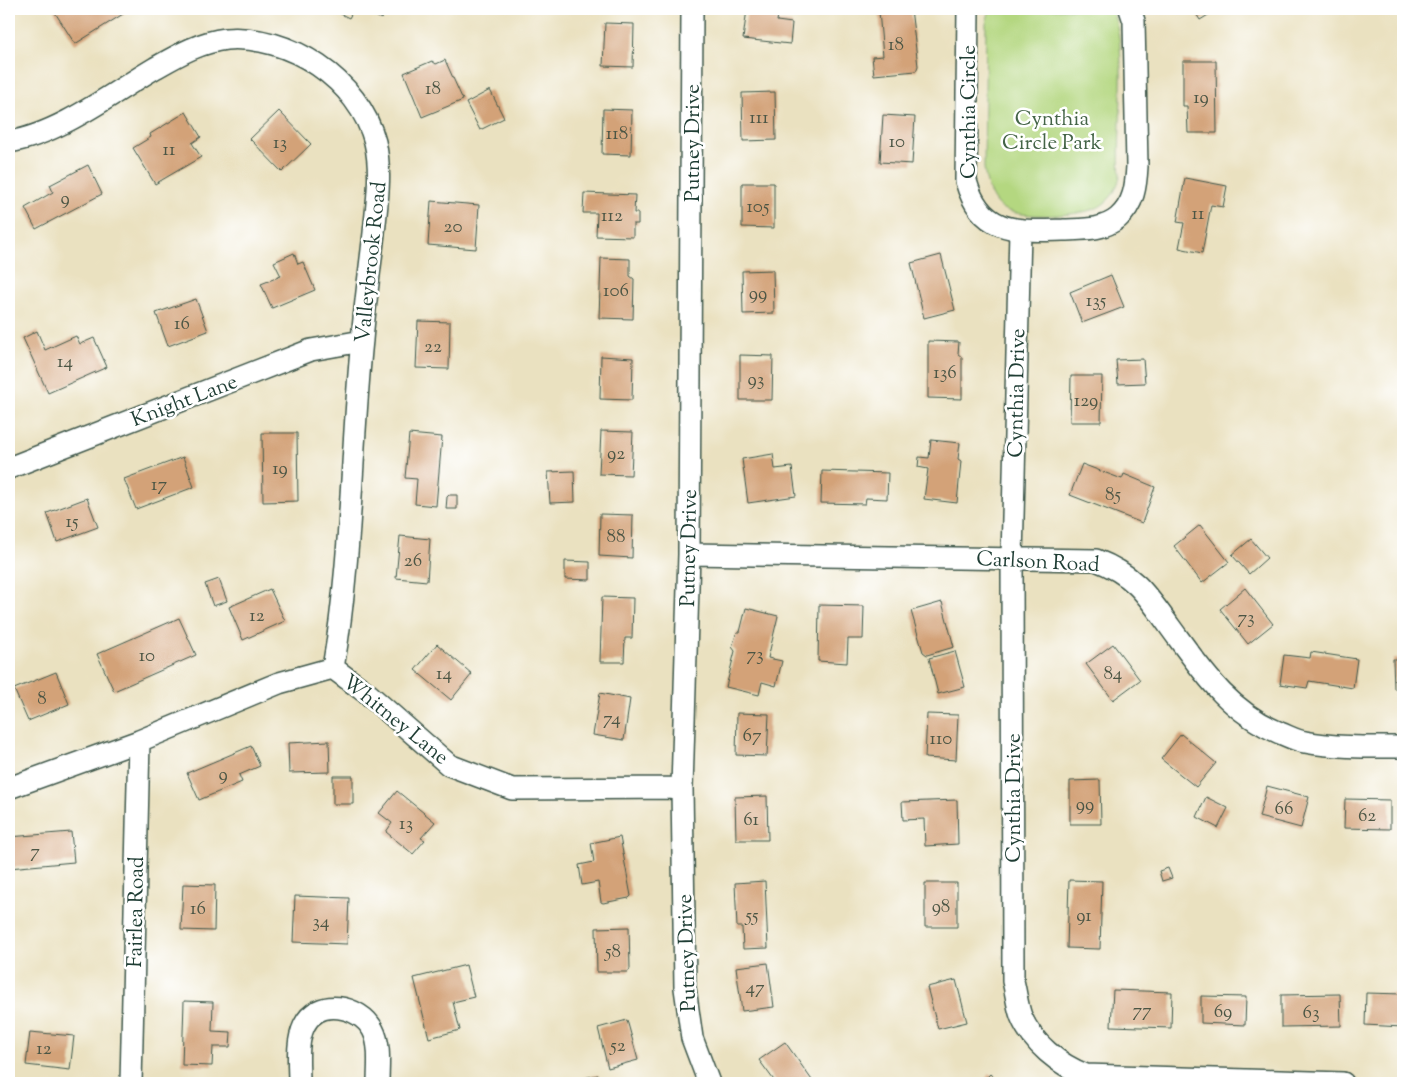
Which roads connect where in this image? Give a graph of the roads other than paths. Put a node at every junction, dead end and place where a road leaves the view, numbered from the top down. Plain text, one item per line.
1 (692, 9) edge
2 (968, 9) edge
3 (1130, 9) edge
4 (9, 142) edge
5 (1020, 231) junction
6 (362, 341) junction
7 (9, 468) edge
8 (689, 554) junction
9 (1012, 558) junction
10 (333, 668) junction
11 (139, 741) junction
12 (1403, 747) edge
13 (9, 788) edge
14 (682, 788) junction
15 (1178, 1081) edge
16 (132, 1083) edge
17 (299, 1083) edge
18 (378, 1083) edge
19 (709, 1083) edge
20 (1343, 1083) edge

1 - 8 street, Putney Drive
2 - 5 street, Cynthia Circle
3 - 5 street, Cynthia Circle
4 - 6 street, Valleybrook Road
5 - 9 street, Cynthia Drive
6 - 7 street, Knight Lane
6 - 10 street, Valleybrook Road
8 - 9 street, Carlson Road
8 - 14 street, Putney Drive
9 - 12 street, Carlson Road
9 - 15 street, Cynthia Drive
10 - 11 street, Whitney Lane
10 - 14 street, Whitney Lane
11 - 13 street, Whitney Lane
11 - 16 street, Fairlea Road
14 - 19 street, Putney Drive
15 - 20 street, Cynthia Drive
17 - 18 street

